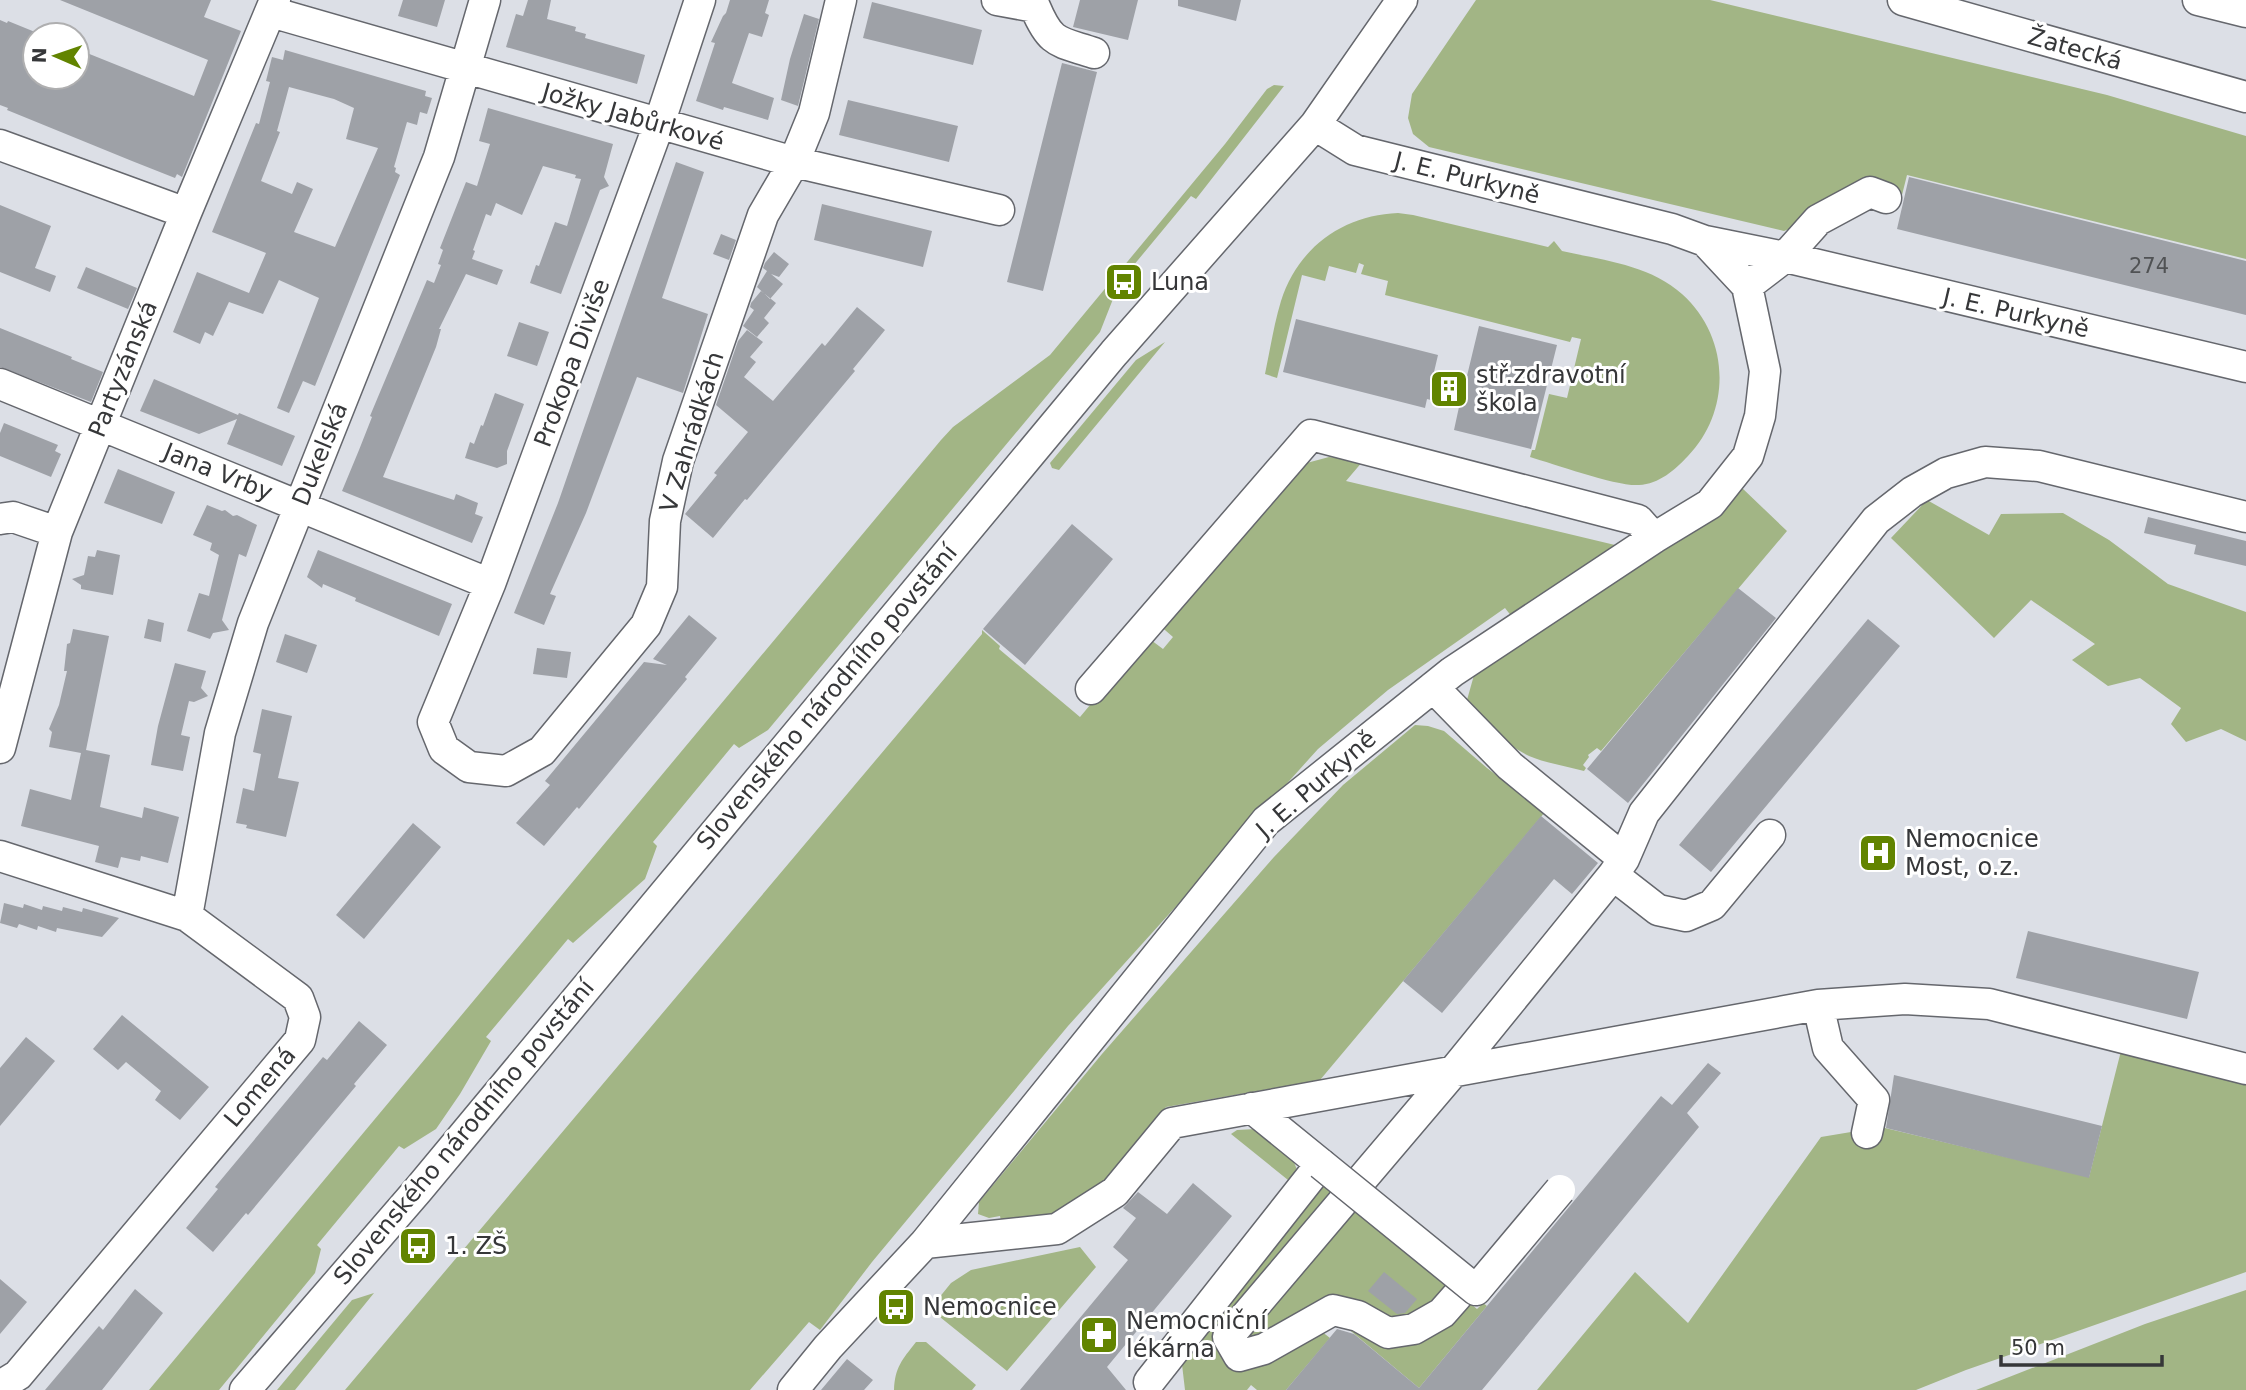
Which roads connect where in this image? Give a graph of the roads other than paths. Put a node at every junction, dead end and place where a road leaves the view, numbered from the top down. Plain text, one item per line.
1 (485, 0) edge
2 (700, 0) edge
3 (841, 0) edge
4 (997, 0) edge
5 (1903, 0) edge
6 (2198, 0) edge
7 (1402, 2) edge
8 (1042, 4) edge
9 (273, 6) edge
10 (2246, 12) edge
11 (1094, 53) dead end
12 (466, 69) junction
13 (2246, 97) edge
14 (659, 124) junction
15 (1315, 125) junction
16 (0, 145) edge
17 (794, 162) junction
18 (1886, 198) dead end
19 (999, 210) dead end
20 (186, 213) junction
21 (1705, 241) junction
22 (1785, 257) junction
23 (1747, 286) junction
24 (2246, 368) edge
25 (0, 384) edge
26 (102, 425) junction
27 (299, 505) junction
28 (2246, 517) edge
29 (0, 519) edge
30 (57, 532) junction
31 (1654, 538) junction
32 (491, 584) junction
33 (1433, 687) junction
34 (1091, 689) dead end
35 (433, 722) joint
36 (0, 748) edge
37 (1770, 835) dead end
38 (0, 856) edge
39 (1618, 867) junction
40 (187, 916) junction
41 (1818, 1005) junction
42 (2246, 1069) edge
43 (1453, 1072) junction
44 (1252, 1108) junction
45 (1867, 1133) dead end
46 (1321, 1164) junction
47 (1560, 1189) dead end
48 (925, 1244) junction
49 (1457, 1296) dead end
50 (1149, 1382) dead end
51 (0, 1386) edge
52 (246, 1390) edge
53 (793, 1390) edge

1 - 12 street, Dukelská
2 - 14 street, Prokopa Diviše
3 - 17 street, V Zahrádkách
4 - 8 street
5 - 13 street, Žatecká
6 - 10 street
7 - 15 street, Slovenského národního povstání
8 - 11 street
9 - 12 street, Jožky Jabůrkové
9 - 20 street, Partyzánská
12 - 14 street, Jožky Jabůrkové
12 - 27 street, Dukelská
14 - 17 street, Jožky Jabůrkové
14 - 32 street, Prokopa Diviše
15 - 21 street, J. E. Purkyně
15 - 52 street, Slovenského národního povstání
16 - 20 street
17 - 19 street, Jožky Jabůrkové
17 - 35 street, V Zahrádkách
18 - 22 street
20 - 26 street, Partyzánská
21 - 22 street, J. E. Purkyně
21 - 23 street, J. E. Purkyně
22 - 23 street
22 - 24 street, J. E. Purkyně
23 - 31 street, J. E. Purkyně
25 - 26 street, Jana Vrby
26 - 27 street, Jana Vrby
26 - 30 street, Partyzánská
27 - 32 street, Jana Vrby
27 - 40 street, Dukelská
28 - 39 street
29 - 30 street
30 - 36 street, Partyzánská
31 - 33 street, J. E. Purkyně
31 - 34 street
32 - 35 street, Prokopa Diviše
33 - 39 street
33 - 48 street, J. E. Purkyně
37 - 39 street
38 - 40 street, Lomená
39 - 43 street
40 - 51 street, Lomená
41 - 42 street
41 - 43 street
41 - 45 street
43 - 44 street
43 - 49 street
44 - 46 street
44 - 48 street
46 - 47 street, bridge
46 - 50 street
48 - 53 street, J. E. Purkyně

